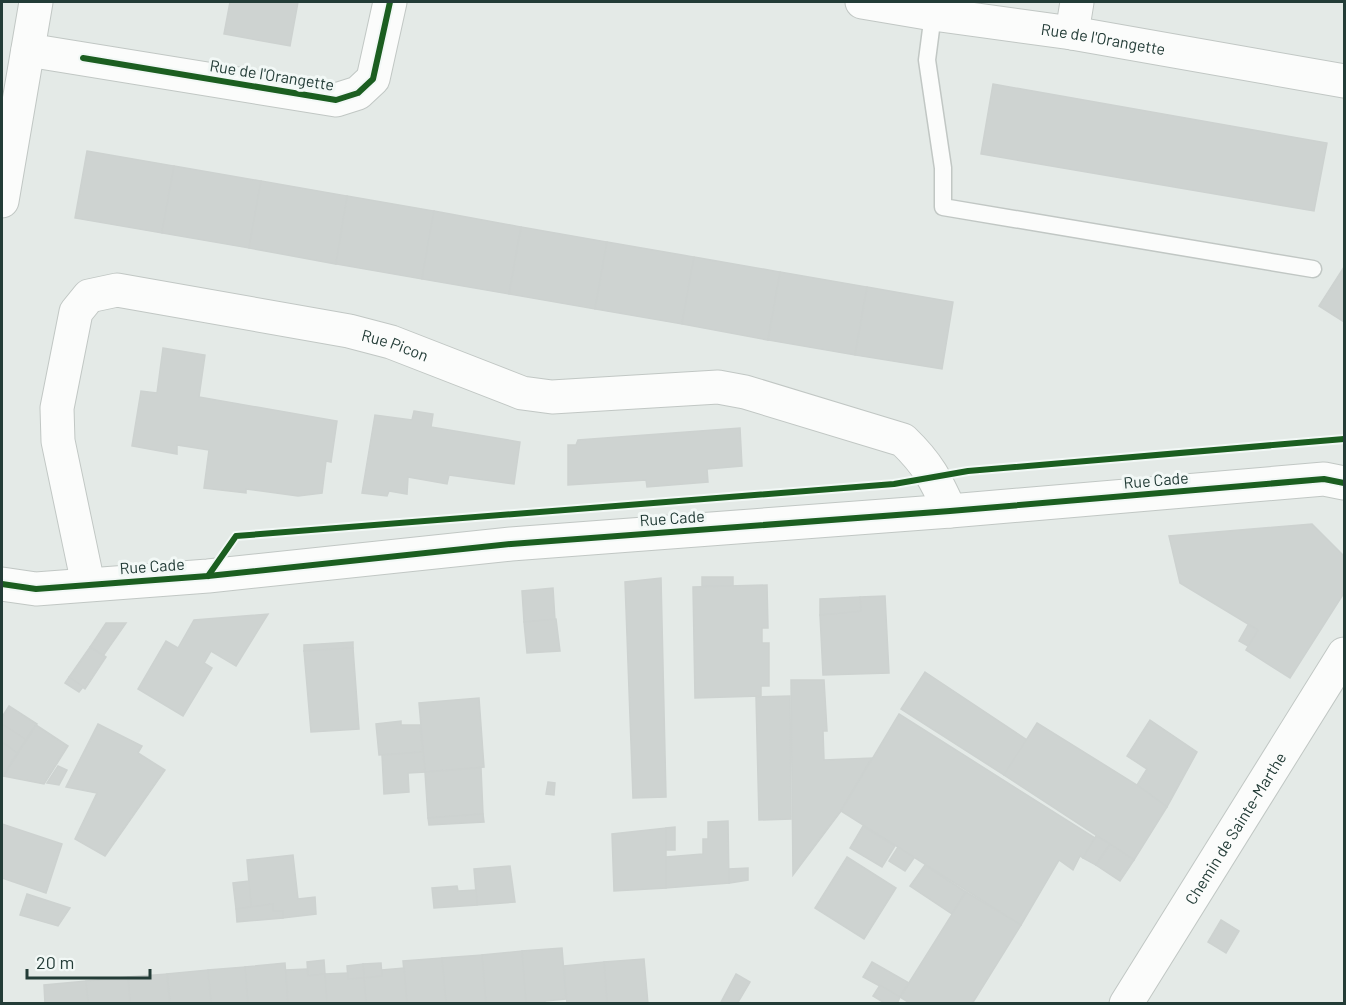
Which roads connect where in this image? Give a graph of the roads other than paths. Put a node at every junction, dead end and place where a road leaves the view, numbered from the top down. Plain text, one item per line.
1 (36, 2) edge
2 (390, 2) edge
3 (862, 2) edge
4 (1077, 2) edge
5 (933, 14) junction
6 (1072, 33) junction
7 (28, 50) junction
8 (1344, 81) edge
9 (2, 201) edge
10 (1313, 269) dead end
11 (1344, 483) edge
12 (950, 511) junction
13 (2, 584) edge
14 (88, 584) junction
15 (36, 589) junction
16 (2, 605) edge
17 (1344, 654) edge
18 (1126, 1004) edge

1 - 7 street
2 - 7 street, Rue de l'Orangette
3 - 5 street, Rue de l'Orangette
4 - 6 street
5 - 6 street, Rue de l'Orangette
5 - 10 lane
6 - 8 street, Rue de l'Orangette
7 - 9 street
11 - 12 street, Rue Cade
12 - 14 street, Rue Cade
12 - 14 street, Rue Picon
13 - 15 street, Rue Cade
14 - 15 street, Rue Cade
15 - 16 street, Rue Cade
17 - 18 street, Chemin de Sainte-Marthe

